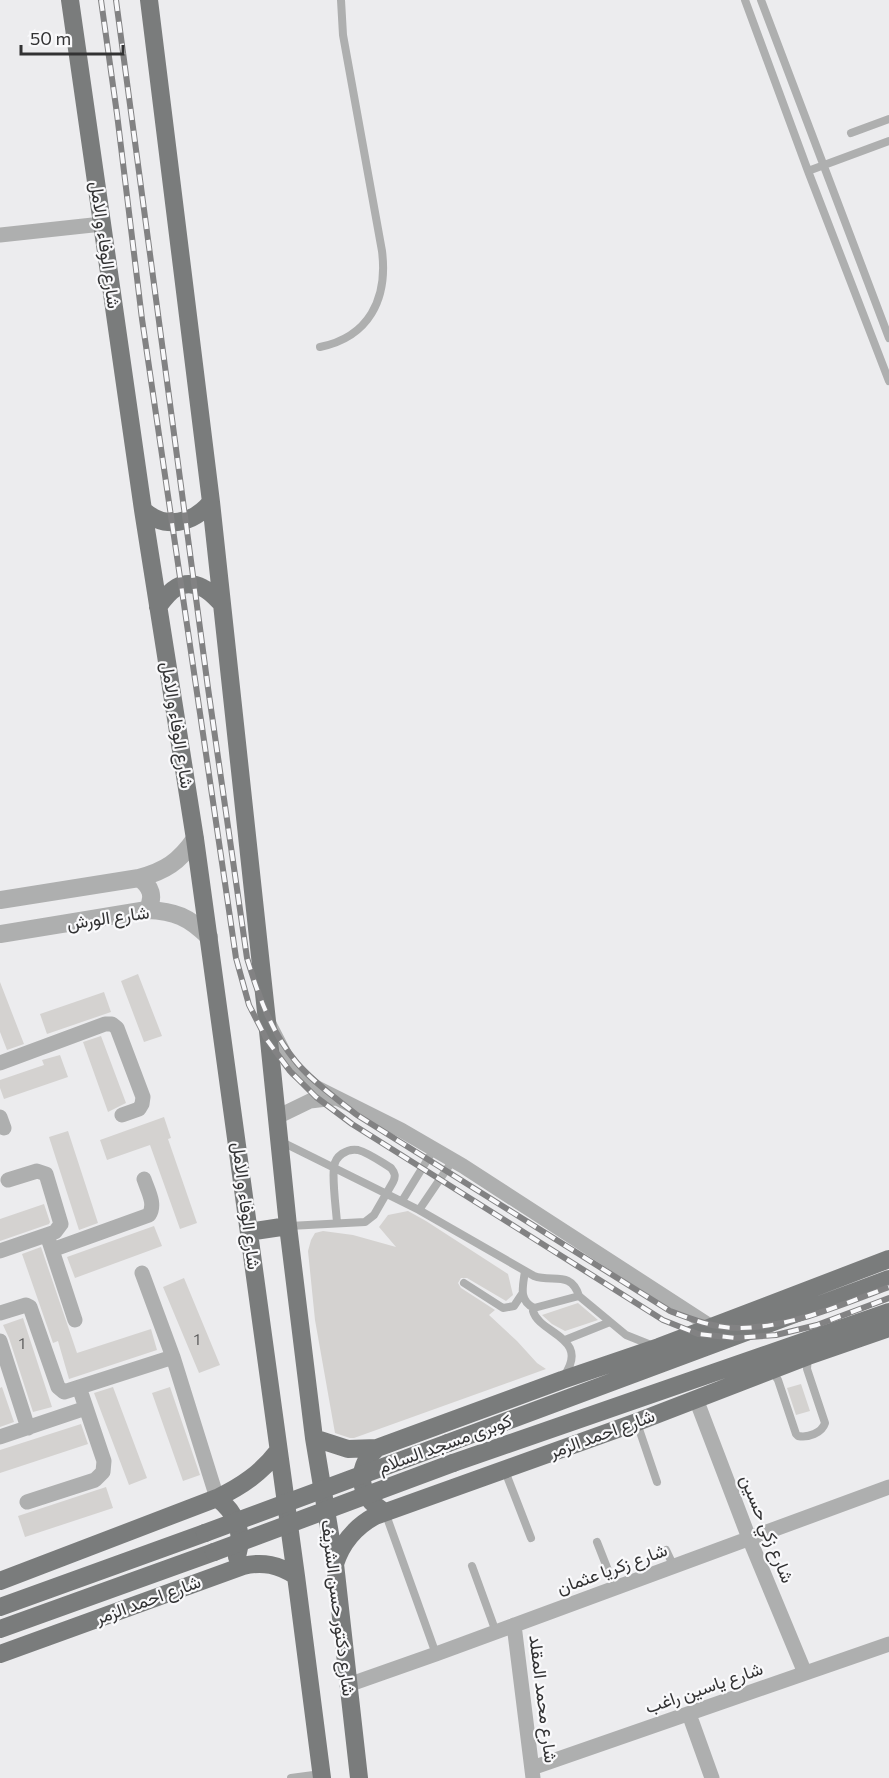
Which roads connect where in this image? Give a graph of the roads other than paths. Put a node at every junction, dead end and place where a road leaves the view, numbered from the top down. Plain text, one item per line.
1 (70, 0) edge
2 (149, 0) edge
3 (341, 0) edge
4 (745, 0) edge
5 (761, 0) edge
6 (889, 119) edge
7 (808, 121) junction
8 (792, 127) junction
9 (851, 133) dead end
10 (889, 141) edge
11 (824, 165) junction
12 (808, 171) junction
13 (102, 224) junction
14 (0, 236) edge
15 (889, 338) edge
16 (320, 347) dead end
17 (889, 381) edge
18 (211, 502) junction
19 (143, 510) junction
20 (222, 604) junction
21 (158, 607) junction
22 (195, 839) junction
23 (139, 878) junction
24 (0, 900) edge
25 (147, 910) junction
26 (0, 934) edge
27 (209, 937) junction
28 (267, 1022) junction
29 (0, 1063) edge
30 (338, 1097) junction
31 (122, 1115) dead end
32 (277, 1117) junction
33 (279, 1141) junction
34 (434, 1149) junction
35 (453, 1160) junction
36 (333, 1167) junction
37 (144, 1179) dead end
38 (8, 1180) dead end
39 (387, 1194) junction
40 (402, 1202) junction
41 (419, 1210) junction
42 (337, 1223) junction
43 (288, 1227) junction
44 (249, 1232) junction
45 (47, 1235) junction
46 (52, 1250) junction
47 (0, 1251) edge
48 (889, 1259) edge
49 (525, 1271) junction
50 (142, 1273) dead end
51 (889, 1279) edge
52 (464, 1283) dead end
53 (522, 1294) junction
54 (579, 1296) junction
55 (534, 1308) junction
56 (889, 1312) edge
57 (0, 1313) edge
58 (75, 1320) dead end
59 (610, 1322) junction
60 (710, 1326) junction
61 (889, 1328) edge
62 (565, 1340) junction
63 (0, 1341) edge
64 (658, 1347) junction
65 (808, 1356) junction
66 (173, 1357) junction
67 (771, 1370) junction
68 (562, 1380) junction
69 (79, 1388) junction
70 (814, 1388) junction
71 (804, 1392) dead end
72 (696, 1399) junction
73 (819, 1403) junction
74 (808, 1407) dead end
75 (86, 1408) junction
76 (637, 1422) junction
77 (28, 1428) junction
78 (0, 1437) edge
79 (314, 1438) junction
80 (377, 1448) junction
81 (278, 1451) junction
82 (504, 1469) junction
83 (657, 1482) dead end
84 (889, 1487) edge
85 (217, 1498) junction
86 (27, 1502) dead end
87 (385, 1512) junction
88 (531, 1538) dead end
89 (749, 1538) junction
90 (597, 1542) dead end
91 (666, 1550) dead end
92 (335, 1564) junction
93 (472, 1566) dead end
94 (674, 1567) junction
95 (228, 1571) junction
96 (296, 1576) junction
97 (0, 1581) edge
98 (615, 1588) junction
99 (0, 1607) edge
100 (514, 1625) junction
101 (0, 1629) edge
102 (496, 1632) junction
103 (889, 1644) edge
104 (0, 1654) edge
105 (436, 1654) junction
106 (804, 1673) junction
107 (348, 1685) junction
108 (689, 1714) junction
109 (532, 1773) edge
110 (321, 1776) edge
111 (291, 1778) edge
112 (359, 1778) edge
113 (712, 1778) edge

1 - 13 main road, شارع الوفاء و الامل
2 - 18 main road
3 - 16 lane
4 - 8 lane
5 - 7 lane
6 - 9 lane
7 - 8 lane
7 - 11 lane
8 - 12 lane
10 - 11 lane
11 - 12 lane
11 - 15 lane
12 - 17 lane
13 - 14 street
13 - 19 main road, شارع الوفاء و الامل
18 - 19 main road
18 - 20 main road
19 - 21 main road, شارع الوفاء و الامل
20 - 21 main road
20 - 28 main road
21 - 22 main road, شارع الوفاء و الامل
22 - 23 street, شارع الورش
22 - 27 main road, شارع الوفاء و الامل
23 - 24 street, شارع الورش
23 - 25 street
25 - 26 street, شارع الورش
25 - 27 street, شارع الورش
27 - 44 main road, شارع الوفاء و الامل
28 - 30 street
28 - 32 main road
29 - 31 street
30 - 32 street
30 - 34 street
32 - 33 main road
33 - 36 lane
33 - 43 main road
34 - 35 street
34 - 40 lane
35 - 41 lane
35 - 60 street
36 - 39 lane
36 - 39 lane
36 - 42 lane
37 - 46 street
38 - 45 street
39 - 40 lane
39 - 42 lane
40 - 41 lane
41 - 49 lane
42 - 43 lane
43 - 44 main road
43 - 79 main road
44 - 81 main road, شارع الوفاء و الامل
45 - 46 street
45 - 47 street
46 - 58 street
48 - 60 main road
49 - 53 lane
49 - 54 lane
50 - 66 street
51 - 99 main road, كوبرى مسجد السلام, bridge
52 - 53 lane
53 - 55 lane
54 - 55 lane
54 - 59 lane
55 - 62 lane
56 - 101 main road, كوبرى مسجد السلام, bridge
57 - 69 street
59 - 62 lane
59 - 64 lane
60 - 64 main road
61 - 65 main road, شارع احمد الزمر
62 - 68 lane
63 - 77 street
64 - 68 main road
65 - 67 main road, شارع احمد الزمر
65 - 70 lane
66 - 69 street
66 - 85 street
67 - 72 main road, شارع احمد الزمر
67 - 73 lane
68 - 80 main road
69 - 75 street
70 - 71 lane
70 - 73 lane
72 - 76 main road, شارع احمد الزمر
72 - 89 street, شارع زكي حسين
73 - 74 lane
75 - 77 street
75 - 86 street
76 - 82 main road, شارع احمد الزمر
76 - 83 lane
77 - 78 street
79 - 80 main road
79 - 92 main road, شارع دكتور حسن الشريف
80 - 87 main road
81 - 85 main road
81 - 96 main road, شارع دكتور حسن الشريف
82 - 87 main road, شارع احمد الزمر
82 - 88 lane
84 - 89 street, شارع زكريا عثمان
85 - 95 main road
85 - 97 main road
87 - 92 main road, شارع احمد الزمر
87 - 105 lane
89 - 94 street, شارع زكريا عثمان
89 - 106 street, شارع زكي حسين
90 - 98 lane
91 - 94 lane
92 - 107 main road, شارع دكتور حسن الشريف
93 - 102 lane
94 - 98 street, شارع زكريا عثمان
95 - 96 main road, شارع احمد الزمر
95 - 104 main road, شارع احمد الزمر
96 - 110 main road, شارع دكتور حسن الشريف
98 - 100 street, شارع زكريا عثمان
100 - 102 street, شارع زكريا عثمان
100 - 109 street, شارع محمد المقلد
102 - 105 street, شارع زكريا عثمان
103 - 106 street, شارع ياسين راغب
105 - 107 street, شارع زكريا عثمان
106 - 108 street, شارع ياسين راغب
107 - 112 main road, شارع دكتور حسن الشريف
108 - 109 street, شارع ياسين راغب
108 - 113 street
110 - 111 lane

